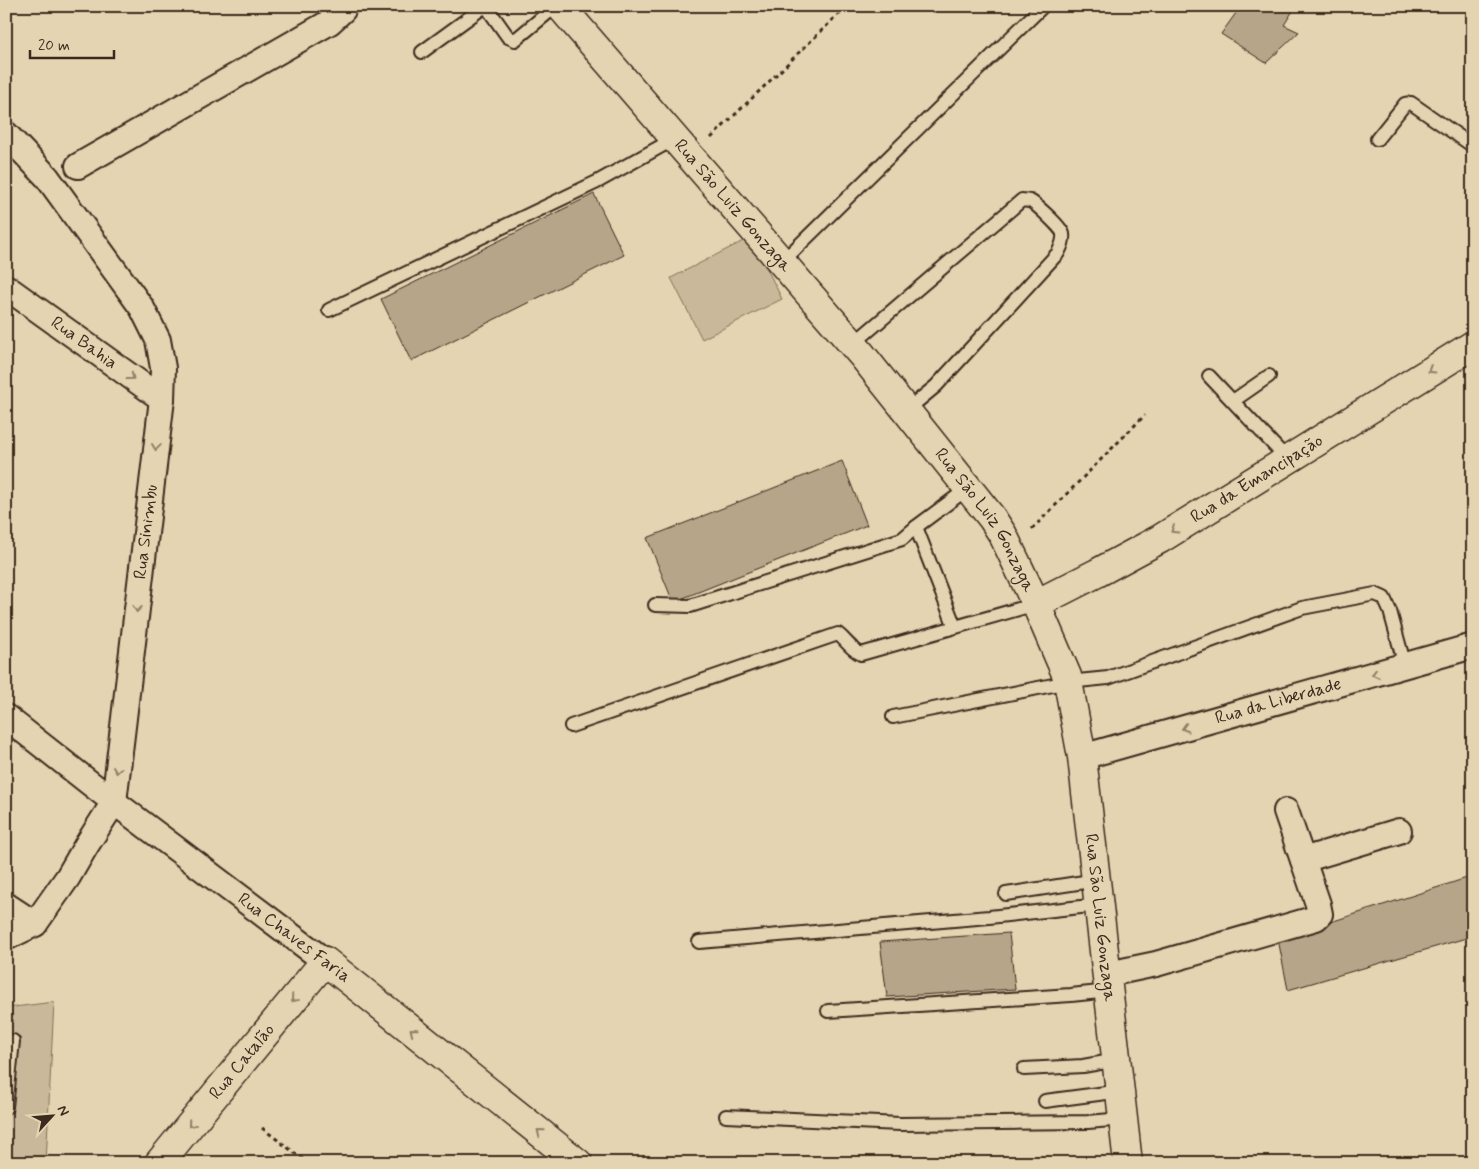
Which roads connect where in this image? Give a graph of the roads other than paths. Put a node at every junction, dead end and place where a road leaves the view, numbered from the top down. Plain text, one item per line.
1 (344, 6) edge
2 (485, 6) edge
3 (556, 6) edge
4 (560, 6) edge
5 (1042, 6) edge
6 (422, 52) dead end
7 (6, 134) edge
8 (1377, 139) dead end
9 (1473, 146) edge
10 (682, 148) junction
11 (78, 166) dead end
12 (782, 262) junction
13 (6, 287) edge
14 (328, 310) dead end
15 (853, 344) junction
16 (1473, 344) edge
17 (1209, 376) dead end
18 (1269, 376) dead end
19 (162, 399) junction
20 (1233, 401) junction
21 (907, 410) junction
22 (1287, 459) junction
23 (967, 489) junction
24 (916, 527) junction
25 (1036, 604) junction
26 (655, 605) dead end
27 (956, 627) junction
28 (1473, 646) edge
29 (1405, 666) junction
30 (1068, 682) junction
31 (6, 717) edge
32 (893, 717) dead end
33 (572, 726) dead end
34 (1082, 757) junction
35 (114, 802) junction
36 (1286, 811) dead end
37 (1399, 831) dead end
38 (1303, 860) junction
39 (1098, 893) junction
40 (1006, 894) dead end
41 (6, 905) edge
42 (35, 924) junction
43 (6, 938) edge
44 (700, 942) dead end
45 (326, 962) junction
46 (1108, 982) junction
47 (828, 1011) dead end
48 (13, 1041) dead end
49 (1117, 1060) junction
50 (1024, 1069) dead end
51 (1121, 1092) junction
52 (1045, 1101) dead end
53 (6, 1107) edge
54 (726, 1116) dead end
55 (1123, 1119) junction
56 (160, 1163) edge
57 (578, 1163) edge
58 (1128, 1163) edge

1 - 11 street
2 - 3 lane
2 - 6 lane
4 - 10 main road, Rua São Luiz Gonzaga
5 - 12 lane
7 - 19 street, Rua Sinimbu
8 - 9 lane
10 - 12 main road, Rua São Luiz Gonzaga
10 - 14 lane
12 - 15 main road, Rua São Luiz Gonzaga
13 -> 19 street, Rua Bahia
15 - 21 main road, Rua São Luiz Gonzaga
15 - 21 lane
16 -> 22 main road, Rua da Emancipação
17 - 20 lane
18 - 20 lane
19 -> 35 street, Rua Sinimbu
20 - 22 lane
21 - 23 main road, Rua São Luiz Gonzaga
22 -> 25 main road, Rua da Emancipação
23 - 24 lane
23 - 25 main road, Rua São Luiz Gonzaga
24 - 26 lane
24 - 27 lane
25 - 27 lane
25 - 30 main road, Rua São Luiz Gonzaga
27 - 33 lane
28 - 29 street, Rua da Liberdade
29 - 30 lane
29 -> 34 street, Rua da Liberdade
30 - 32 lane
30 - 34 main road, Rua São Luiz Gonzaga
31 - 35 street, Rua Chaves Faria
34 - 39 main road, Rua São Luiz Gonzaga
35 - 42 street, Rua Sinimbu
35 - 45 street, Rua Chaves Faria
36 - 38 street
37 - 38 street
38 - 46 street
39 - 40 lane
39 - 44 lane
39 - 46 main road, Rua São Luiz Gonzaga
41 - 42 street
42 - 43 street, Rua Sinimbu
45 -> 56 main road, Rua Catalão
57 -> 45 main road, Rua Chaves Faria
46 - 47 lane
46 - 49 main road, Rua São Luiz Gonzaga
48 - 53 lane
49 - 50 lane
49 - 51 main road, Rua São Luiz Gonzaga
51 - 52 lane
51 - 55 main road, Rua São Luiz Gonzaga
54 - 55 lane
55 - 58 main road, Rua São Luiz Gonzaga

